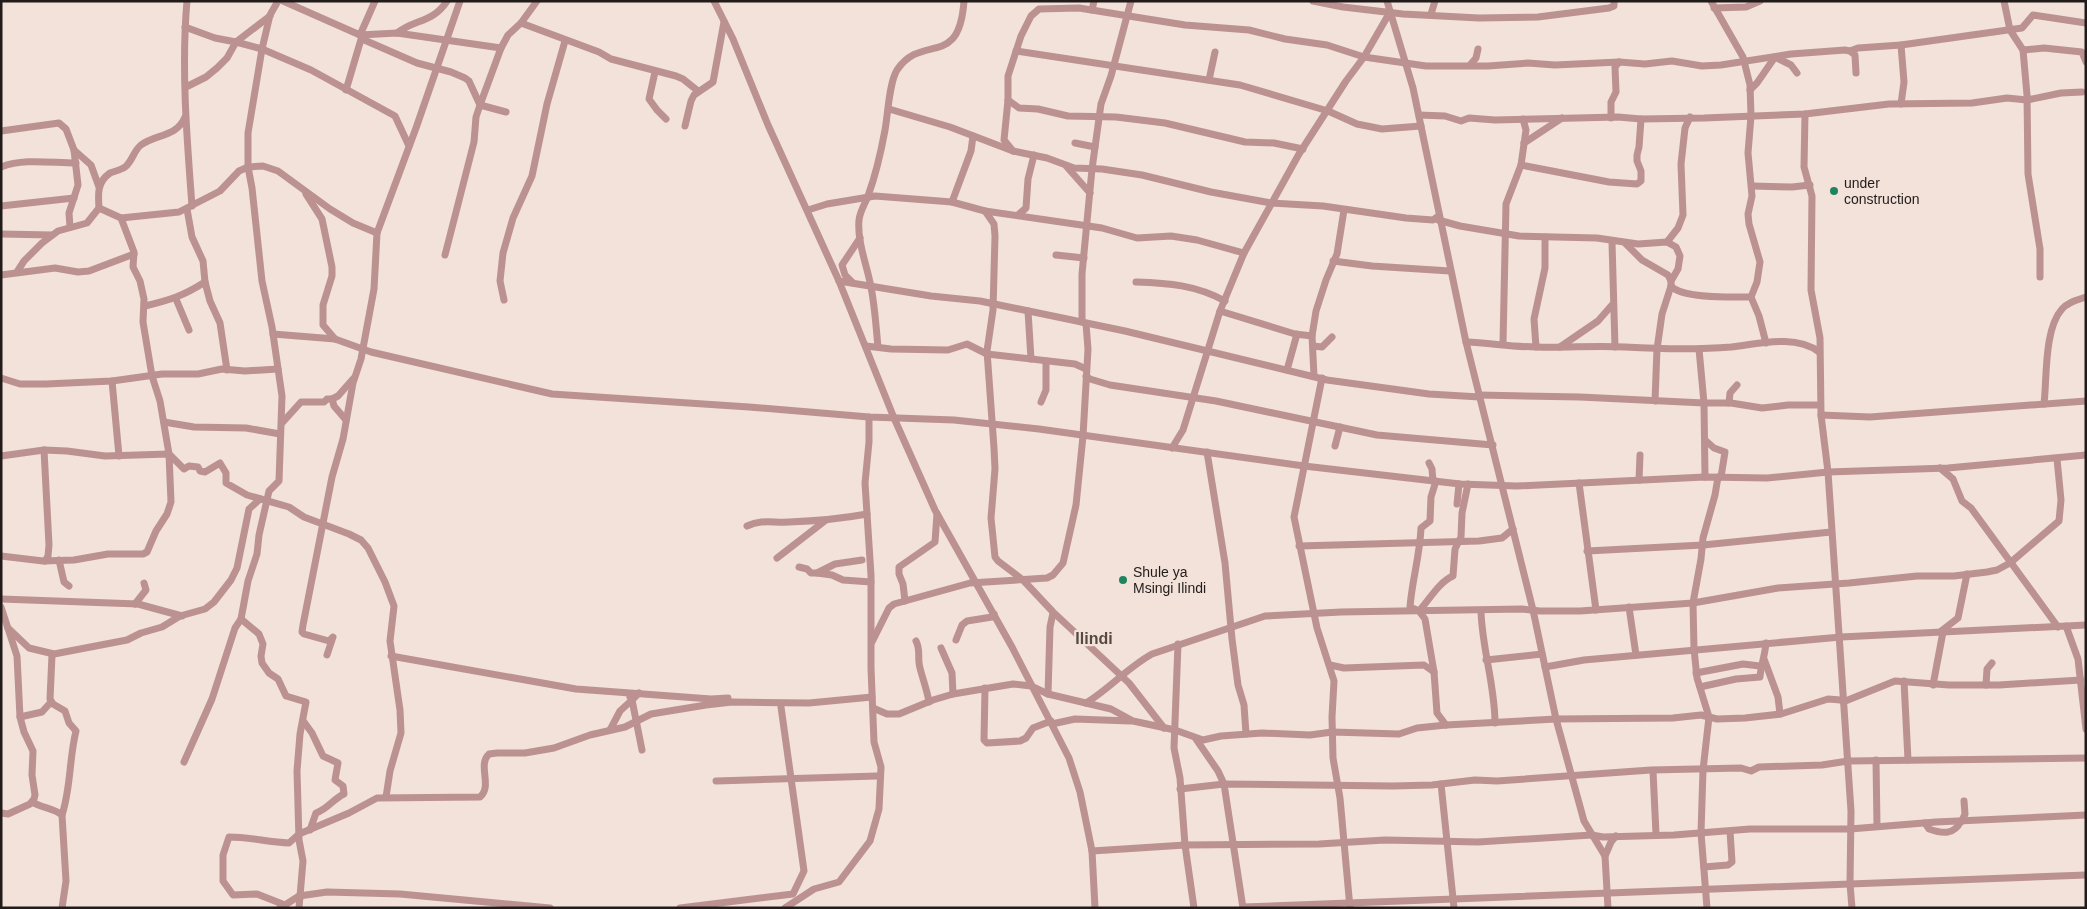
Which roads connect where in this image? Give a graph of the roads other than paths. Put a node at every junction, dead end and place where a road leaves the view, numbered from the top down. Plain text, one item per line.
1 (188, 1) edge
2 (278, 1) edge
3 (283, 1) edge
4 (375, 1) edge
5 (447, 1) edge
6 (460, 1) edge
7 (538, 1) edge
8 (714, 1) edge
9 (964, 1) edge
10 (1094, 1) edge
11 (1131, 1) edge
12 (1313, 1) edge
13 (1387, 1) edge
14 (1435, 1) edge
15 (1614, 1) edge
16 (1760, 1) edge
17 (2004, 1) edge
18 (1712, 5) edge
19 (1092, 10) junction
20 (1390, 12) junction
21 (1431, 14) junction
22 (270, 16) junction
23 (1127, 16) junction
24 (724, 22) junction
25 (2086, 22) edge
26 (521, 23) junction
27 (185, 27) junction
28 (2010, 30) junction
29 (397, 33) junction
30 (361, 37) junction
31 (446, 39) junction
32 (565, 41) junction
33 (236, 42) junction
34 (1901, 44) junction
35 (501, 48) junction
36 (262, 49) junction
37 (1478, 49) dead end
38 (2023, 50) junction
39 (1016, 51) junction
40 (1850, 51) junction
41 (1215, 52) dead end
42 (1364, 57) junction
43 (1775, 57) junction
44 (1406, 62) junction
45 (1619, 62) junction
46 (1745, 62) junction
47 (2086, 62) edge
48 (1470, 65) junction
49 (1114, 66) junction
50 (436, 69) junction
51 (655, 72) junction
52 (1797, 73) dead end
53 (1856, 73) dead end
54 (1209, 80) junction
55 (186, 87) junction
56 (346, 90) junction
57 (1750, 90) junction
58 (698, 91) junction
59 (2084, 93) edge
60 (1008, 100) junction
61 (2027, 100) junction
62 (1901, 104) junction
63 (480, 105) junction
64 (889, 109) junction
65 (1328, 111) junction
66 (506, 112) dead end
67 (1805, 114) junction
68 (1419, 115) junction
69 (1751, 116) junction
70 (185, 117) junction
71 (1099, 117) junction
72 (1690, 117) junction
73 (1562, 118) junction
74 (1610, 118) junction
75 (666, 119) dead end
76 (1523, 119) junction
77 (1641, 119) junction
78 (685, 126) dead end
79 (1421, 126) junction
80 (1, 131) edge
81 (973, 136) junction
82 (1075, 143) dead end
83 (1524, 143) junction
84 (409, 146) junction
85 (1095, 147) junction
86 (1302, 149) junction
87 (74, 150) junction
88 (1013, 151) junction
89 (1034, 155) junction
90 (76, 163) junction
91 (1065, 165) junction
92 (1521, 165) junction
93 (1, 167) edge
94 (248, 167) junction
95 (1092, 169) junction
96 (1810, 185) junction
97 (1752, 186) junction
98 (99, 187) junction
99 (305, 191) junction
100 (1090, 193) junction
101 (74, 198) junction
102 (867, 198) junction
103 (952, 202) junction
104 (1271, 203) junction
105 (1, 206) edge
106 (190, 207) junction
107 (99, 208) junction
108 (808, 210) junction
109 (1344, 210) junction
110 (986, 211) junction
111 (1007, 214) junction
112 (1018, 215) junction
113 (120, 218) junction
114 (1441, 221) junction
115 (994, 224) junction
116 (70, 227) junction
117 (1086, 227) junction
118 (377, 233) junction
119 (1, 234) edge
120 (1505, 234) junction
121 (52, 235) junction
122 (1545, 237) junction
123 (860, 238) junction
124 (1612, 242) junction
125 (1667, 242) junction
126 (1625, 243) junction
127 (1244, 253) junction
128 (134, 254) junction
129 (445, 255) dead end
130 (1056, 255) dead end
131 (1084, 258) junction
132 (1334, 261) junction
133 (1450, 270) junction
134 (20, 272) junction
135 (1, 275) edge
136 (2040, 277) dead end
137 (839, 280) junction
138 (205, 282) junction
139 (1136, 282) dead end
140 (855, 284) junction
141 (1671, 284) junction
142 (871, 286) junction
143 (1751, 297) junction
144 (2086, 297) edge
145 (176, 299) junction
146 (504, 300) dead end
147 (1225, 301) junction
148 (993, 305) junction
149 (1612, 305) junction
150 (145, 306) junction
151 (1028, 311) junction
152 (1220, 311) junction
153 (1084, 323) junction
154 (323, 325) junction
155 (189, 330) dead end
156 (272, 334) junction
157 (1297, 334) junction
158 (1312, 336) junction
159 (316, 337) junction
160 (1332, 337) dead end
161 (335, 339) junction
162 (1466, 342) junction
163 (1766, 343) junction
164 (1503, 344) junction
165 (866, 346) junction
166 (1313, 346) junction
167 (878, 347) junction
168 (1536, 347) junction
169 (1615, 347) junction
170 (363, 348) junction
171 (1560, 348) junction
172 (1657, 349) junction
173 (1699, 349) junction
174 (1207, 350) junction
175 (1819, 352) junction
176 (987, 354) junction
177 (1031, 359) junction
178 (1046, 361) junction
179 (278, 368) junction
180 (227, 370) junction
181 (1287, 370) junction
182 (1086, 373) junction
183 (152, 376) junction
184 (1318, 377) junction
185 (1, 378) edge
186 (354, 378) junction
187 (112, 381) junction
188 (1738, 385) dead end
189 (1480, 396) junction
190 (332, 399) junction
191 (1193, 399) junction
192 (2086, 400) edge
193 (1655, 401) junction
194 (1041, 402) dead end
195 (1704, 403) junction
196 (1729, 403) junction
197 (2044, 404) junction
198 (1820, 406) junction
199 (1821, 415) junction
200 (869, 417) junction
201 (894, 418) junction
202 (346, 420) junction
203 (1313, 420) junction
204 (164, 422) junction
205 (282, 423) junction
206 (993, 424) junction
207 (1340, 427) junction
208 (280, 434) junction
209 (1083, 436) junction
210 (1705, 440) junction
211 (1335, 446) dead end
212 (1493, 446) junction
213 (1172, 448) junction
214 (44, 450) junction
215 (1207, 452) junction
216 (169, 454) junction
217 (1640, 455) dead end
218 (2086, 455) edge
219 (1, 456) edge
220 (119, 456) junction
221 (2057, 459) junction
222 (1429, 464) dead end
223 (1304, 466) junction
224 (1940, 468) junction
225 (1828, 472) junction
226 (1705, 477) junction
227 (1720, 477) junction
228 (1639, 480) junction
229 (1434, 481) junction
230 (1579, 483) junction
231 (1459, 484) junction
232 (1468, 484) junction
233 (1502, 486) junction
234 (264, 500) junction
235 (1456, 504) dead end
236 (937, 513) junction
237 (866, 514) junction
238 (826, 520) junction
239 (324, 524) junction
240 (747, 526) dead end
241 (1513, 529) junction
242 (1831, 532) junction
243 (1459, 542) junction
244 (1420, 543) junction
245 (1702, 545) junction
246 (1299, 546) junction
247 (1587, 551) junction
248 (1, 556) edge
249 (777, 558) dead end
250 (59, 560) junction
251 (862, 560) dead end
252 (45, 561) junction
253 (2010, 562) junction
254 (799, 567) dead end
255 (817, 573) junction
256 (1967, 574) junction
257 (1023, 580) junction
258 (871, 582) junction
259 (144, 583) dead end
260 (976, 583) junction
261 (1836, 583) junction
262 (69, 586) dead end
263 (1, 599) edge
264 (905, 601) junction
265 (1693, 602) junction
266 (135, 604) junction
267 (1629, 607) junction
268 (3, 610) edge
269 (1533, 610) junction
270 (1596, 610) junction
271 (1419, 611) junction
272 (1481, 611) junction
273 (1053, 613) junction
274 (994, 614) junction
275 (1313, 614) junction
276 (182, 616) junction
277 (241, 619) junction
278 (2086, 625) edge
279 (2066, 626) junction
280 (5, 627) edge
281 (1231, 627) junction
282 (2058, 627) junction
283 (1941, 632) junction
284 (1841, 637) junction
285 (956, 640) dead end
286 (916, 641) dead end
287 (1766, 643) junction
288 (1178, 644) junction
289 (871, 645) junction
290 (941, 648) dead end
291 (1694, 649) junction
292 (1542, 654) junction
293 (52, 655) junction
294 (327, 655) dead end
295 (1636, 655) junction
296 (391, 656) junction
297 (1764, 659) junction
298 (1486, 660) junction
299 (1992, 663) dead end
300 (1330, 665) junction
301 (1760, 666) junction
302 (1545, 667) junction
303 (1434, 672) junction
304 (1696, 673) junction
305 (1121, 676) junction
306 (2081, 680) junction
307 (1904, 681) junction
308 (1933, 684) junction
309 (1986, 685) junction
310 (1031, 686) junction
311 (1700, 686) junction
312 (985, 688) junction
313 (625, 692) junction
314 (638, 693) junction
315 (953, 694) junction
316 (1048, 694) junction
317 (872, 697) junction
318 (632, 700) junction
319 (51, 702) junction
320 (929, 702) junction
321 (1843, 702) junction
322 (1086, 703) junction
323 (783, 704) junction
324 (872, 708) junction
325 (1780, 714) junction
326 (20, 717) junction
327 (1709, 717) junction
328 (2085, 717) edge
329 (1556, 718) junction
330 (1132, 721) junction
331 (304, 722) dead end
332 (637, 722) junction
333 (1052, 723) junction
334 (1495, 723) junction
335 (1446, 725) junction
336 (1164, 728) junction
337 (2086, 729) edge
338 (610, 730) junction
339 (1175, 730) junction
340 (1332, 732) junction
341 (1246, 734) junction
342 (1196, 739) junction
343 (642, 750) dead end
344 (2086, 758) edge
345 (1876, 760) junction
346 (1908, 760) junction
347 (1848, 761) junction
348 (184, 762) dead end
349 (1703, 770) junction
350 (1653, 771) junction
351 (1572, 775) junction
352 (876, 776) dead end
353 (792, 778) junction
354 (716, 781) dead end
355 (1224, 784) junction
356 (1441, 784) junction
357 (1336, 785) junction
358 (1180, 789) junction
359 (386, 797) junction
360 (1964, 801) dead end
361 (32, 802) junction
362 (1, 813) edge
363 (62, 815) junction
364 (2086, 815) edge
365 (1961, 821) junction
366 (1925, 823) junction
367 (1878, 826) junction
368 (1850, 829) junction
369 (310, 830) junction
370 (1730, 831) junction
371 (1701, 833) junction
372 (299, 834) junction
373 (1656, 834) junction
374 (1592, 835) junction
375 (1616, 836) junction
376 (1448, 841) junction
377 (1343, 844) junction
378 (1185, 845) junction
379 (1234, 845) junction
380 (1092, 851) junction
381 (1605, 856) junction
382 (1704, 867) junction
383 (2086, 875) edge
384 (1850, 884) junction
385 (1706, 889) junction
386 (1607, 894) junction
387 (299, 896) junction
388 (1453, 898) junction
389 (1350, 905) edge
390 (282, 906) edge
391 (1243, 907) edge
392 (62, 908) edge
393 (298, 908) edge
394 (550, 908) edge
395 (680, 908) edge
396 (785, 908) edge
397 (1095, 908) edge
398 (1189, 908) edge
399 (1194, 908) edge
400 (1454, 908) edge
401 (1608, 908) edge
402 (1707, 908) edge
403 (1852, 908) edge

1 - 27 street
2 - 22 street
3 - 30 street
4 - 30 street
5 - 29 street
6 - 31 street
7 - 26 street
8 - 24 street
9 - 64 street
10 - 19 street
11 - 23 street
12 - 20 street
13 - 20 street
14 - 21 street
15 - 21 street
16 - 18 street
17 - 28 street
18 - 46 street
19 - 23 street
19 - 39 street
20 - 21 street
20 - 42 street
20 - 44 street
22 - 33 street
22 - 36 street
23 - 42 street
23 - 49 street
24 - 58 street
24 - 108 street
25 - 28 street
26 - 32 street
26 - 35 street
27 - 33 street
27 - 55 street
28 - 34 street
28 - 38 street
29 - 30 street
29 - 31 street
30 - 50 street
30 - 56 street
31 - 35 street
31 - 50 street
32 - 51 street
32 - 146 street
33 - 36 street
33 - 55 street
34 - 40 street
34 - 62 street
35 - 63 street
36 - 56 street
36 - 94 street
37 - 48 street
38 - 47 street
38 - 61 street
39 - 49 street
39 - 60 street
40 - 43 street
40 - 53 street
41 - 54 street
42 - 44 street
42 - 65 street
43 - 46 street
43 - 52 street
43 - 57 street
44 - 48 street
44 - 68 street
45 - 46 street
45 - 48 street
45 - 74 street
46 - 57 street
49 - 54 street
49 - 71 street
50 - 63 street
50 - 84 street
51 - 58 street
51 - 75 street
54 - 65 street
55 - 70 street
56 - 84 street
57 - 69 street
58 - 78 street
59 - 61 street
60 - 71 street
60 - 88 street
61 - 62 street
61 - 136 street
62 - 67 street
63 - 66 street
63 - 129 street
64 - 81 street
64 - 102 street
65 - 79 street
65 - 86 street
67 - 69 street
67 - 96 street
68 - 76 street
68 - 79 street
69 - 72 street
69 - 97 street
70 - 98 street
70 - 106 street
71 - 85 street
71 - 86 street
72 - 77 street
72 - 125 street
73 - 74 street
73 - 76 street
73 - 83 street
74 - 77 street
76 - 83 street
77 - 92 street
79 - 114 street
80 - 87 street
81 - 88 street
81 - 103 street
82 - 85 street
83 - 92 street
84 - 118 street
85 - 95 street
86 - 104 street
87 - 90 street
87 - 98 street
88 - 89 street
89 - 91 street
89 - 112 street
90 - 93 street
90 - 101 street
91 - 95 street
91 - 100 street
92 - 120 street
94 - 99 street
94 - 106 street
94 - 156 street
95 - 100 street
95 - 104 street
96 - 97 street
96 - 175 street
97 - 143 street
98 - 107 street
99 - 118 street
99 - 154 street
100 - 117 street
101 - 105 street
101 - 116 street
102 - 103 street
102 - 108 street
102 - 123 street
103 - 110 street
104 - 109 street
104 - 127 street
106 - 113 street
106 - 138 street
107 - 113 street
107 - 116 street
108 - 137 street
109 - 114 street
109 - 132 street
110 - 111 street
110 - 115 street
111 - 112 street
111 - 115 street
112 - 117 street
113 - 128 street
114 - 120 street
114 - 133 street
115 - 148 street
116 - 121 street
117 - 127 street
117 - 131 street
118 - 170 street
119 - 121 street
120 - 122 street
120 - 164 street
121 - 134 street
122 - 124 street
122 - 168 street
123 - 140 street
123 - 142 street
124 - 126 street
124 - 149 street
125 - 126 street
125 - 141 street
126 - 141 street
127 - 147 street
128 - 134 street
128 - 150 street
130 - 131 street
131 - 153 street
132 - 133 street
132 - 158 street
133 - 162 street
134 - 135 street
137 - 140 street
137 - 165 street
138 - 145 street
138 - 180 street
139 - 147 street
140 - 142 street
141 - 143 street
141 - 172 street
142 - 148 street
142 - 167 street
143 - 163 street
144 - 197 street
145 - 150 street
145 - 155 street
147 - 152 street
148 - 151 street
148 - 176 street
149 - 169 street
149 - 171 street
150 - 183 street
151 - 153 street
151 - 177 street
152 - 157 street
152 - 174 street
153 - 174 street
153 - 182 street
154 - 159 street
154 - 161 street
156 - 159 street
156 - 179 street
157 - 158 street
157 - 181 street
158 - 166 street
159 - 161 street
160 - 166 street
161 - 170 street
162 - 164 street
162 - 189 street
163 - 173 street
163 - 175 street
164 - 168 street
165 - 167 street
165 - 201 street
166 - 184 street
167 - 176 street
168 - 171 street
169 - 171 street
169 - 172 street
170 - 186 street
170 - 200 street
172 - 173 street
172 - 193 street
173 - 195 street
174 - 181 street
174 - 191 street
175 - 198 street
176 - 177 street
176 - 206 street
177 - 178 street
178 - 182 street
178 - 194 street
179 - 180 street
179 - 205 street
180 - 183 street
181 - 184 street
182 - 191 street
182 - 209 street
183 - 187 street
183 - 204 street
184 - 189 street
184 - 203 street
185 - 187 street
186 - 190 street
186 - 202 street
187 - 220 street
188 - 196 street
189 - 193 street
189 - 212 street
190 - 202 street
190 - 205 street
191 - 203 street
191 - 213 street
192 - 197 street
193 - 195 street
195 - 196 street
195 - 210 street
196 - 198 street
197 - 199 street
198 - 199 street
199 - 225 street
200 - 201 street
200 - 237 street
201 - 206 street
201 - 236 street
202 - 239 street
203 - 207 street
203 - 223 street
204 - 208 street
204 - 216 street
205 - 208 street
206 - 209 street
206 - 257 street
207 - 211 street
207 - 212 street
208 - 234 street
209 - 213 street
209 - 257 street
210 - 226 street
210 - 227 street
212 - 233 street
213 - 215 street
214 - 219 street
214 - 220 street
214 - 252 street
215 - 223 street
215 - 281 street
216 - 220 street
216 - 234 street
216 - 250 street
217 - 228 street
218 - 221 street
221 - 224 street
221 - 253 street
222 - 229 street
223 - 229 street
223 - 246 street
224 - 225 street
224 - 253 street
225 - 227 street
225 - 242 street
226 - 227 street
226 - 228 street
227 - 245 street
228 - 230 street
229 - 231 street
229 - 244 street
230 - 233 street
230 - 247 street
231 - 232 street
231 - 235 street
232 - 233 street
232 - 243 street
233 - 241 street
234 - 239 street
234 - 276 street
234 - 277 street
236 - 260 street
236 - 264 street
237 - 238 street
237 - 258 street
238 - 240 street
238 - 249 street
239 - 294 street
239 - 296 street
241 - 243 street
241 - 269 street
242 - 245 street
242 - 261 street
243 - 244 street
243 - 271 street
244 - 246 street
244 - 271 street
245 - 247 street
245 - 265 street
246 - 275 street
247 - 270 street
248 - 252 street
250 - 252 street
250 - 262 street
251 - 255 street
253 - 256 street
253 - 282 street
254 - 255 street
255 - 258 street
256 - 261 street
256 - 283 street
257 - 260 street
257 - 273 street
258 - 289 street
259 - 266 street
260 - 264 street
260 - 274 street
261 - 265 street
261 - 284 street
263 - 266 street
264 - 289 street
265 - 267 street
265 - 291 street
266 - 276 street
267 - 270 street
267 - 295 street
268 - 280 street
269 - 270 street
269 - 272 street
269 - 292 street
271 - 272 street
271 - 275 street
271 - 303 street
272 - 298 street
273 - 305 street
273 - 316 street
274 - 285 street
274 - 310 street
275 - 281 street
275 - 300 street
276 - 293 street
277 - 348 street
277 - 372 street
278 - 279 street
279 - 282 street
279 - 306 street
280 - 293 street
280 - 326 street
281 - 288 street
281 - 341 street
282 - 283 street
283 - 284 street
283 - 308 street
284 - 287 street
284 - 321 street
286 - 320 street
287 - 291 street
287 - 297 street
288 - 305 street
288 - 339 street
289 - 317 street
290 - 315 street
291 - 295 street
291 - 304 street
292 - 298 street
292 - 302 street
293 - 319 street
295 - 302 street
296 - 313 street
296 - 359 street
297 - 301 street
297 - 325 street
298 - 334 street
299 - 309 street
300 - 303 street
300 - 340 street
301 - 304 street
301 - 311 street
302 - 329 street
303 - 335 street
304 - 311 street
305 - 322 street
305 - 336 street
306 - 309 street
306 - 328 street
307 - 308 street
307 - 321 street
307 - 346 street
308 - 309 street
310 - 312 street
310 - 316 street
310 - 333 street
311 - 327 street
312 - 315 street
312 - 333 street
313 - 314 street
313 - 318 street
314 - 318 street
314 - 323 street
315 - 320 street
316 - 322 street
317 - 323 street
317 - 324 street
318 - 332 street
318 - 338 street
319 - 326 street
319 - 363 street
320 - 324 street
321 - 325 street
321 - 347 street
322 - 330 street
323 - 332 street
323 - 353 street
324 - 396 street
325 - 327 street
326 - 361 street
327 - 329 street
327 - 349 street
328 - 337 street
329 - 334 street
329 - 351 street
330 - 333 street
330 - 336 street
331 - 369 street
332 - 338 street
332 - 343 street
333 - 380 street
334 - 335 street
335 - 340 street
336 - 339 street
338 - 359 street
339 - 342 street
339 - 358 street
340 - 341 street
340 - 357 street
341 - 342 street
342 - 355 street
344 - 346 street
345 - 346 street
345 - 347 street
345 - 367 street
347 - 349 street
347 - 368 street
349 - 350 street
349 - 371 street
350 - 351 street
350 - 373 street
351 - 356 street
351 - 374 street
352 - 353 street
353 - 354 street
353 - 395 street
355 - 357 street
355 - 358 street
355 - 379 street
356 - 357 street
356 - 376 street
357 - 377 street
358 - 378 street
359 - 369 street
360 - 365 street
361 - 362 street
361 - 363 street
363 - 392 street
364 - 365 street
365 - 366 street
365 - 366 street
366 - 367 street
367 - 368 street
368 - 370 street
368 - 384 street
369 - 372 street
370 - 371 street
370 - 382 street
371 - 373 street
371 - 382 street
372 - 387 street
372 - 390 street
373 - 375 street
374 - 375 street
374 - 376 street
374 - 381 street
375 - 381 street
376 - 377 street
376 - 388 street
377 - 379 street
377 - 389 street
378 - 379 street
378 - 380 street
378 - 399 street
379 - 391 street
380 - 397 street
381 - 386 street
382 - 385 street
383 - 384 street
384 - 385 street
384 - 403 street
385 - 386 street
385 - 402 street
386 - 388 street
386 - 401 street
387 - 390 street
387 - 393 street
387 - 394 street
388 - 389 street
388 - 400 street
389 - 391 street
398 - 399 street

